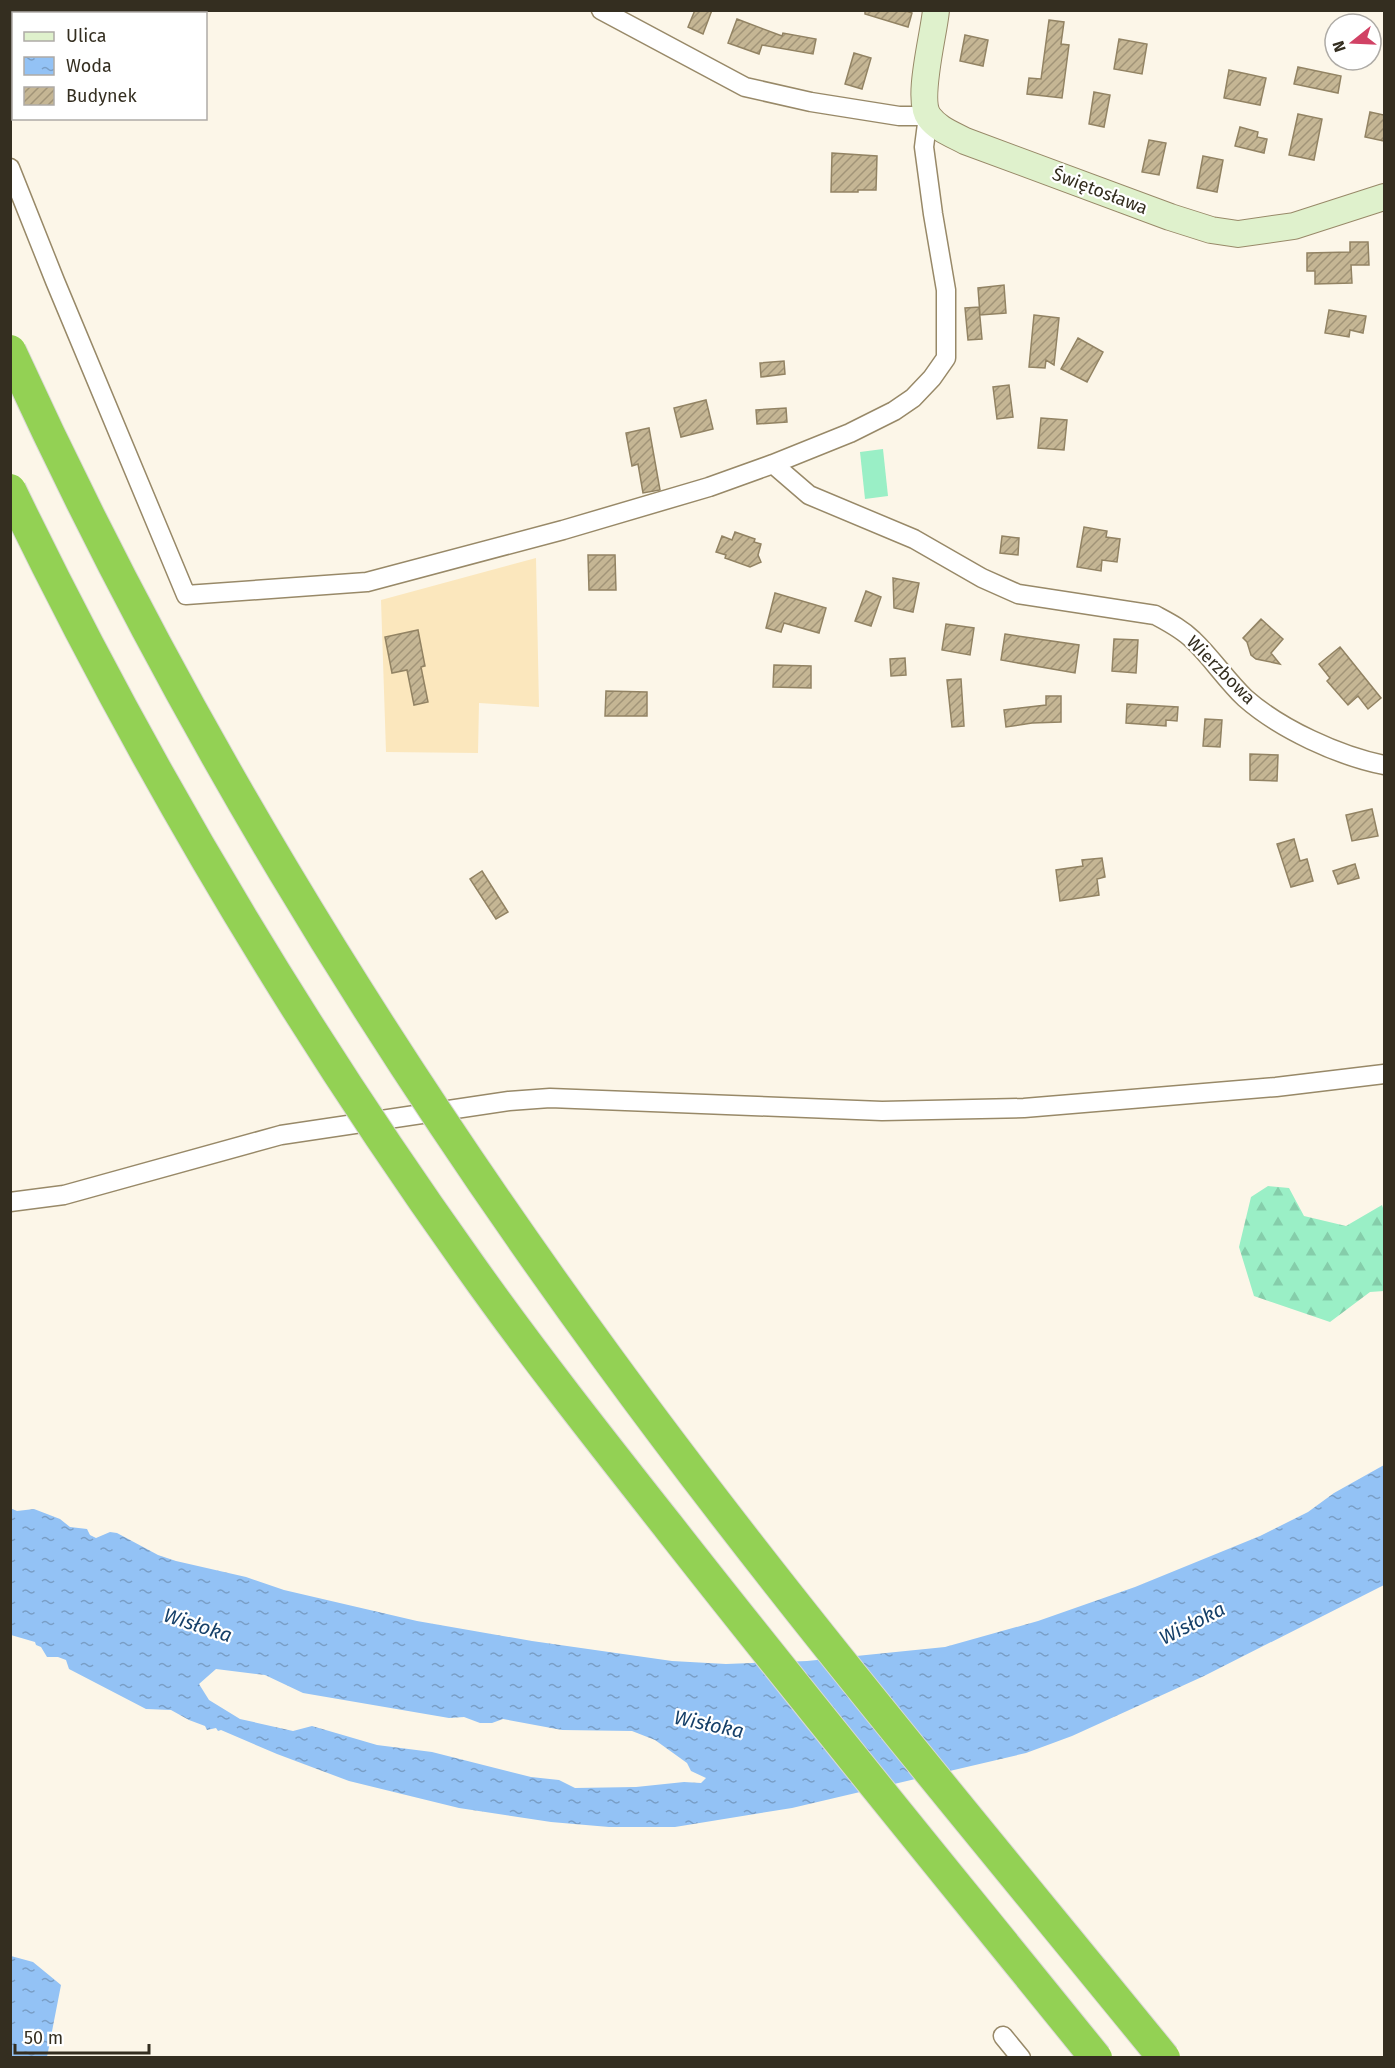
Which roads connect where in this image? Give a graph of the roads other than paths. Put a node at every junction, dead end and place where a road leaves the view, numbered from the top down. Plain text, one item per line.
1 (601, 10) edge
2 (936, 10) edge
3 (928, 116) junction
4 (10, 168) edge
5 (1384, 197) edge
6 (10, 351) edge
7 (773, 464) junction
8 (10, 490) edge
9 (1384, 765) edge
10 (1384, 1074) edge
11 (10, 1202) edge
12 (1003, 2036) dead end
13 (1021, 2058) edge
14 (1096, 2058) edge
15 (1164, 2058) edge

1 - 3 street
2 - 3 street
3 - 5 street, Świętosława
3 - 7 street
4 - 7 street
6 - 15 highway, bridge
7 - 9 street, Wierzbowa
8 - 14 highway, bridge
10 - 11 street
12 - 13 street

